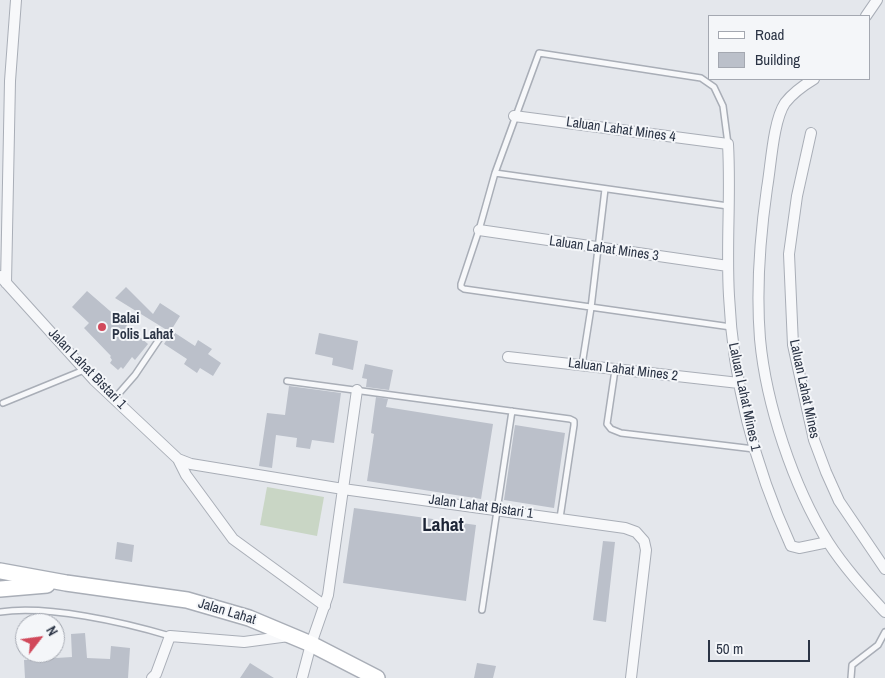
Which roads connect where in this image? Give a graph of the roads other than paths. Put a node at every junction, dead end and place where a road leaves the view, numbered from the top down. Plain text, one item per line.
1 (16, 0) edge
2 (877, 0) edge
3 (867, 15) edge
4 (812, 80) edge
5 (514, 116) junction
6 (811, 133) dead end
7 (728, 144) junction
8 (495, 173) junction
9 (605, 189) junction
10 (728, 206) junction
11 (479, 230) junction
12 (597, 248) junction
13 (728, 266) junction
14 (3, 279) edge
15 (591, 308) junction
16 (731, 327) junction
17 (162, 336) dead end
18 (508, 357) dead end
19 (582, 365) junction
20 (84, 370) junction
21 (615, 370) junction
22 (287, 381) dead end
23 (739, 383) junction
24 (357, 390) junction
25 (114, 399) junction
26 (3, 403) dead end
27 (512, 411) junction
28 (754, 449) junction
29 (178, 459) junction
30 (343, 489) junction
31 (496, 509) junction
32 (560, 518) junction
33 (828, 542) junction
34 (885, 569) edge
35 (0, 571) edge
36 (66, 583) junction
37 (0, 589) edge
38 (324, 606) junction
39 (482, 610) dead end
40 (0, 612) edge
41 (885, 612) edge
42 (885, 632) edge
43 (290, 635) junction
44 (170, 636) junction
45 (311, 644) junction
46 (152, 678) edge
47 (302, 678) edge
48 (376, 678) edge
49 (631, 678) edge
50 (851, 678) edge

1 - 14 street
2 - 3 street
4 - 33 street
5 - 7 street, Laluan Lahat Mines 4
5 - 7 lane
5 - 8 lane
6 - 34 street, Laluan Lahat Mines
7 - 10 street, Laluan Lahat Mines 1
8 - 9 lane
8 - 11 lane
9 - 10 lane
9 - 12 lane
10 - 13 street, Laluan Lahat Mines 1
11 - 12 street, Laluan Lahat Mines 3
11 - 15 lane
12 - 13 street, Laluan Lahat Mines 3
12 - 15 lane
13 - 16 street, Laluan Lahat Mines 1
14 - 20 street, Jalan Lahat Bistari 1
15 - 16 lane
15 - 19 lane
16 - 23 street, Laluan Lahat Mines 1
17 - 25 lane
18 - 19 street, Laluan Lahat Mines 2
19 - 21 street, Laluan Lahat Mines 2
20 - 25 street, Jalan Lahat Bistari 1
20 - 26 lane
21 - 23 street, Laluan Lahat Mines 2
21 - 28 lane
22 - 24 lane
23 - 28 street, Laluan Lahat Mines 1
24 - 27 lane
24 - 30 street
25 - 29 street, Jalan Lahat Bistari 1
27 - 31 lane
27 - 32 lane
28 - 33 street, Laluan Lahat Mines 1
29 - 30 street, Jalan Lahat Bistari 1
29 - 38 street, Jalan Lahat Bistari 1
30 - 31 street, Jalan Lahat Bistari 1
30 - 38 street
31 - 32 street, Jalan Lahat Bistari 1
31 - 39 lane
32 - 49 street, Jalan Lahat Bistari 1
33 - 41 street
35 - 36 main road, Jalan Lahat
36 - 37 main road, Jalan Lahat
36 - 43 main road, Jalan Lahat
38 - 45 street
40 - 44 lane
42 - 50 lane
43 - 44 street
43 - 45 main road, Jalan Lahat
44 - 46 street
45 - 47 street
45 - 48 main road, Jalan Lahat

